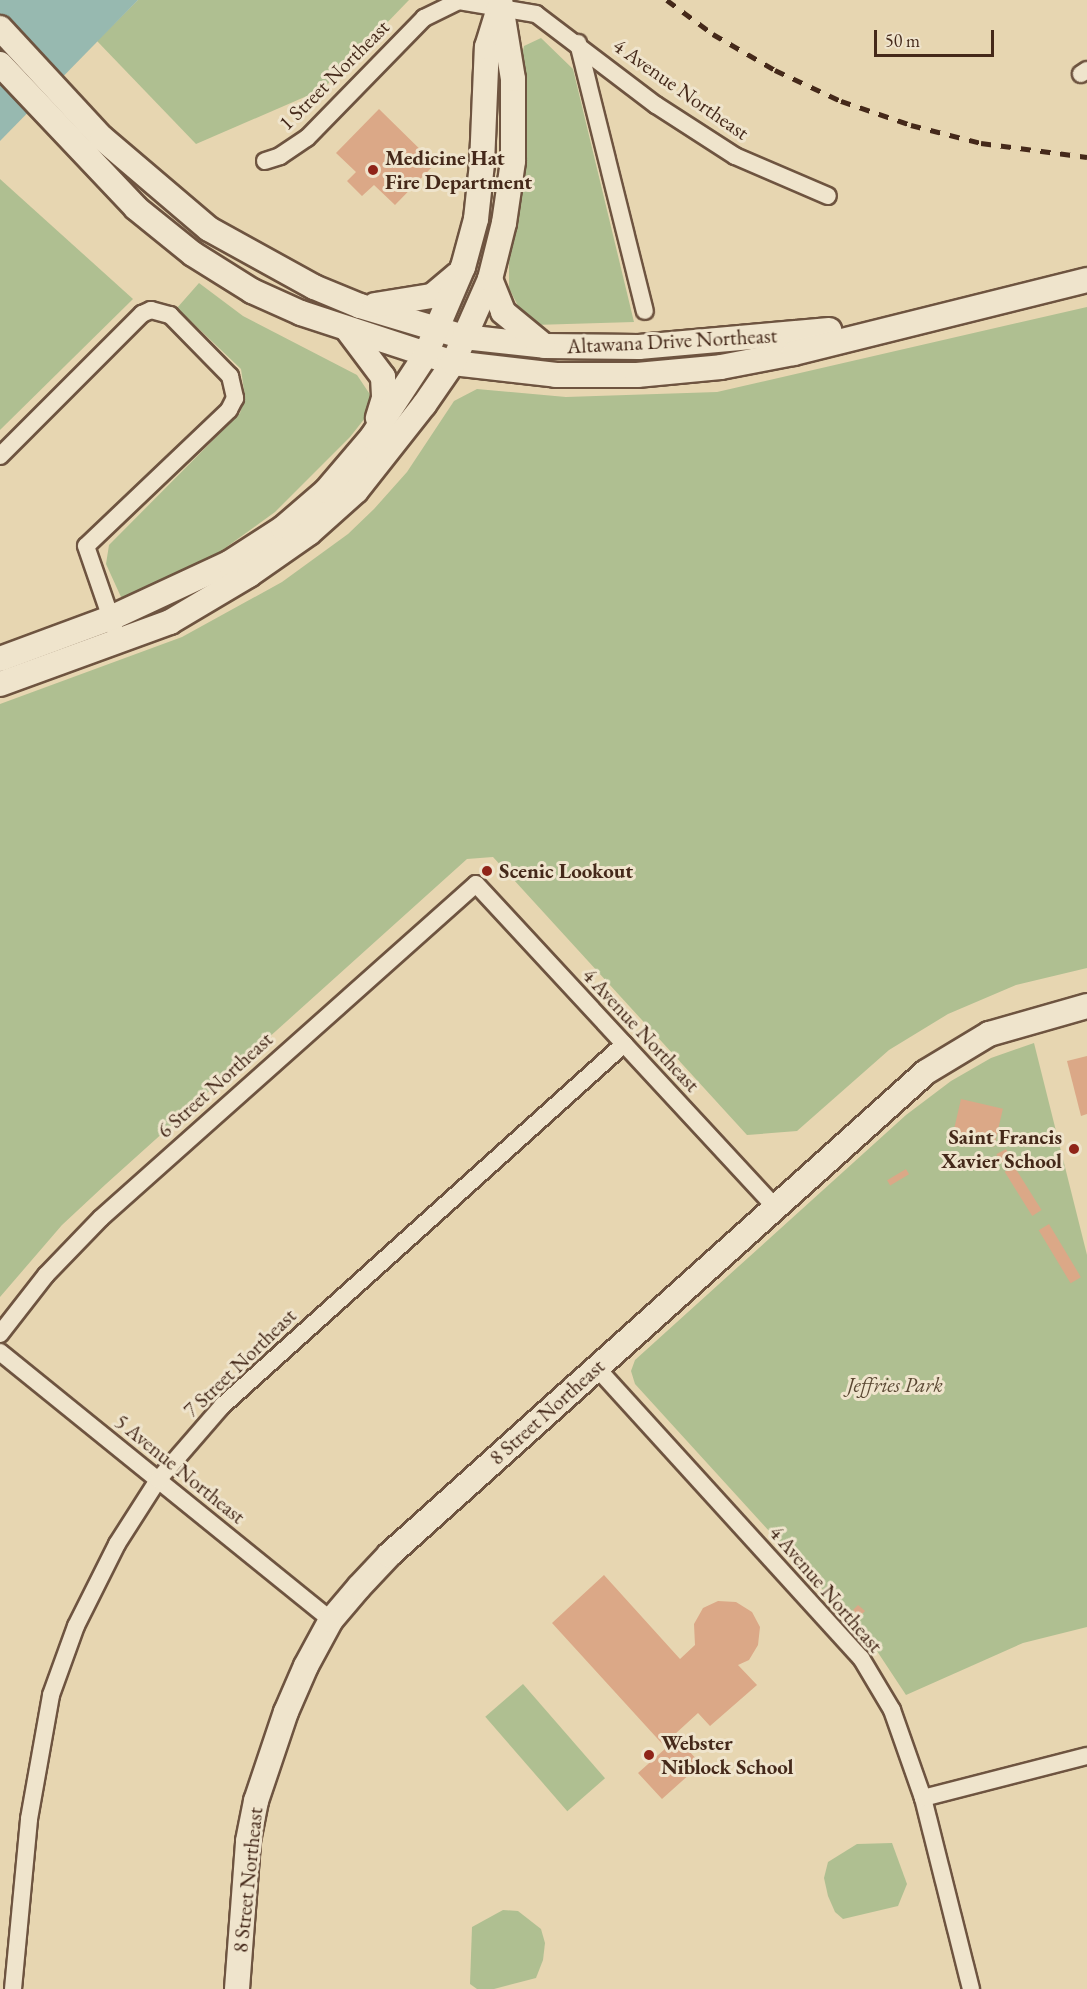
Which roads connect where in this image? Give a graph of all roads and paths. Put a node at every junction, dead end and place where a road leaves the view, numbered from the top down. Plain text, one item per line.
1 (500, 3) edge
2 (0, 28) edge
3 (578, 43) junction
4 (0, 64) edge
5 (265, 161) dead end
6 (828, 196) dead end
7 (463, 267) junction
8 (490, 279) junction
9 (1087, 280) edge
10 (360, 306) junction
11 (645, 310) dead end
12 (944, 313) junction
13 (347, 329) junction
14 (436, 330) junction
15 (464, 337) junction
16 (545, 346) junction
17 (425, 356) junction
18 (453, 363) junction
19 (372, 437) junction
20 (0, 456) edge
21 (111, 618) junction
22 (119, 642) junction
23 (0, 659) edge
24 (0, 684) edge
25 (476, 884) joint
26 (1087, 1006) edge
27 (624, 1044) junction
28 (774, 1206) junction
29 (0, 1334) edge
30 (0, 1352) edge
31 (596, 1367) junction
32 (158, 1480) junction
33 (331, 1620) junction
34 (1087, 1756) edge
35 (923, 1798) junction
36 (13, 1989) edge
37 (237, 1989) edge
38 (971, 1989) edge

1 - 3 street, 4 Avenue Northeast
1 - 5 street, 1 Street Northeast
1 - 7 main road
1 - 8 main road
2 - 10 main road, Altawana Drive Northeast
3 - 6 street, 4 Avenue Northeast
3 - 11 street, 4 Avenue Northeast
4 - 13 main road, Altawana Drive Northeast
7 - 10 main road
7 - 14 main road
8 - 15 main road
8 - 16 main road
9 - 12 main road, Altawana Drive Northeast
10 - 14 main road, Altawana Drive Northeast
12 - 16 main road, Altawana Drive Northeast
12 - 18 main road, Altawana Drive Northeast
13 - 17 main road, Altawana Drive Northeast
13 - 19 main road
14 - 15 main road, Altawana Drive Northeast
14 - 17 main road
15 - 16 main road, Altawana Drive Northeast
15 - 18 main road
17 - 18 main road, Altawana Drive Northeast
17 - 19 main road
18 - 22 main road
19 - 21 main road
20 - 21 street
21 - 22 street
21 - 23 main road
22 - 24 main road
25 - 27 street, 4 Avenue Northeast
25 - 29 street, 6 Street Northeast
26 - 28 main road, 8 Street Northeast
27 - 28 street, 4 Avenue Northeast
27 - 32 street, 7 Street Northeast
28 - 31 main road, 8 Street Northeast
30 - 32 street, 5 Avenue Northeast
31 - 33 main road, 8 Street Northeast
31 - 35 street, 4 Avenue Northeast
32 - 33 street, 5 Avenue Northeast
32 - 36 street, 7 Street Northeast
33 - 37 main road, 8 Street Northeast
34 - 35 street
35 - 38 street, 4 Avenue Northeast

